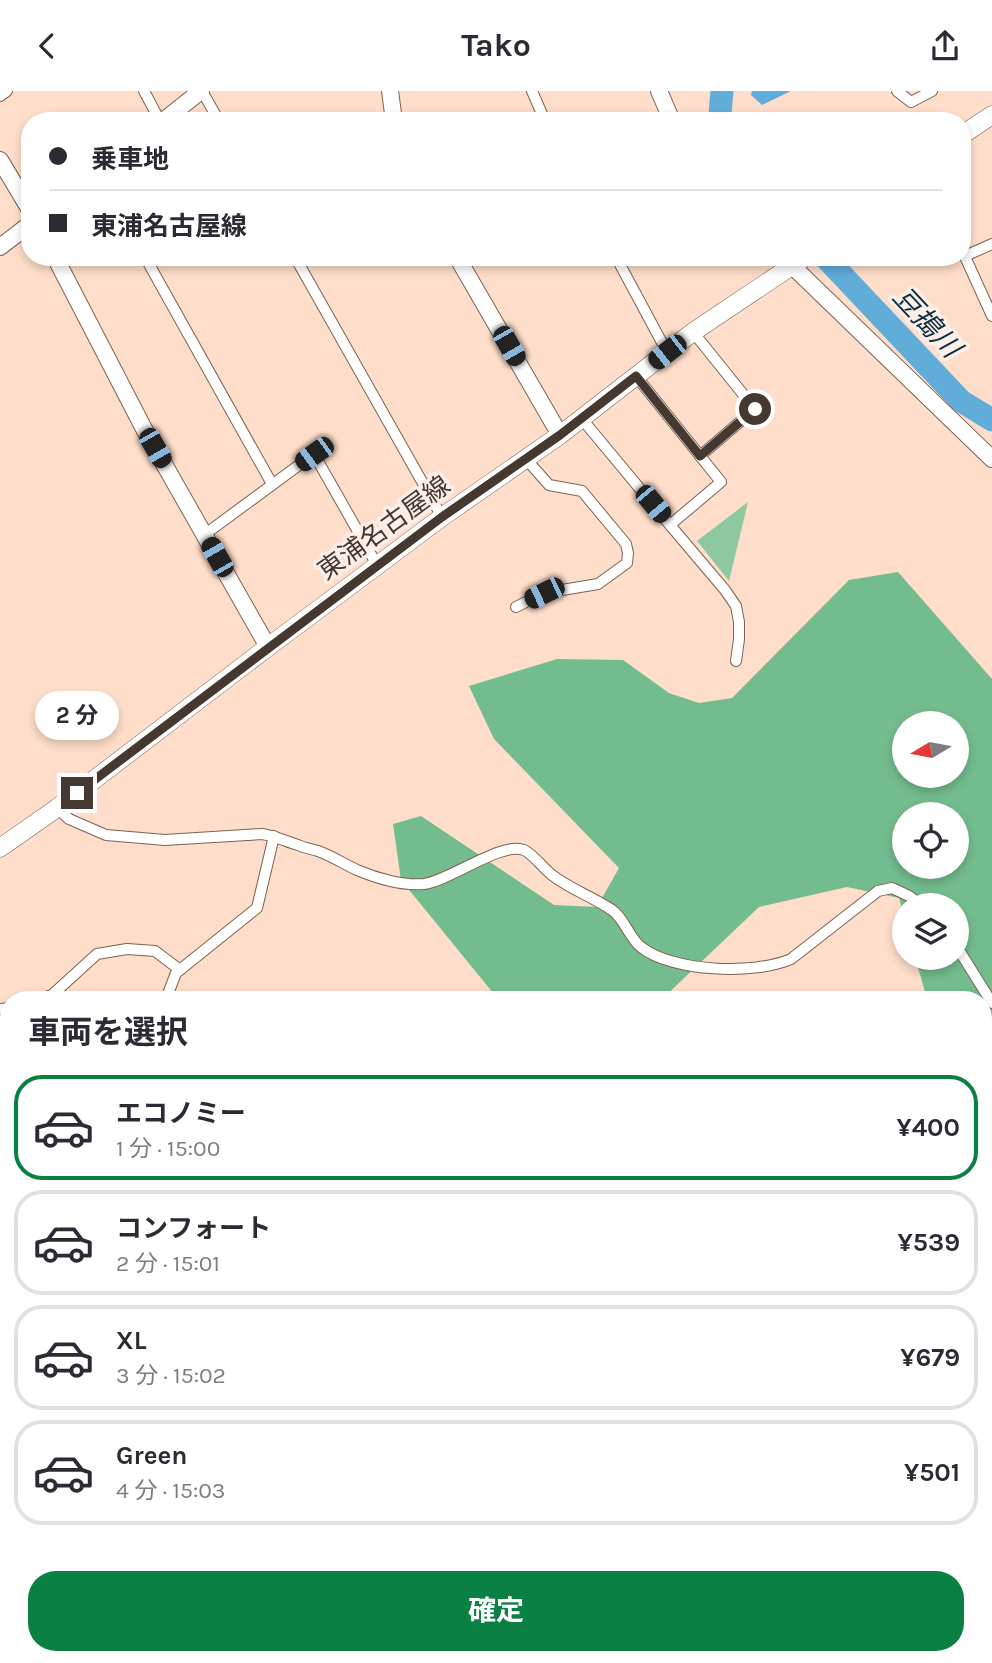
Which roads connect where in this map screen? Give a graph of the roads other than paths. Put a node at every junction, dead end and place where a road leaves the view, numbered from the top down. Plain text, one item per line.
1 (7, 91) edge
2 (144, 91) edge
3 (202, 91) edge
4 (390, 91) edge
5 (533, 91) edge
6 (659, 91) edge
7 (897, 91) edge
8 (932, 91) edge
9 (0, 96) edge
10 (157, 112) edge
11 (174, 112) edge
12 (214, 112) edge
13 (393, 112) edge
14 (541, 112) edge
15 (668, 112) edge
16 (992, 115) edge
17 (971, 129) edge
18 (0, 160) edge
19 (21, 195) edge
20 (21, 231) edge
21 (992, 244) edge
22 (0, 247) edge
23 (971, 251) edge
24 (60, 266) edge
25 (150, 266) edge
26 (300, 266) edge
27 (462, 266) edge
28 (621, 266) edge
29 (786, 266) edge
30 (798, 266) edge
31 (970, 266) edge
32 (992, 316) edge
33 (693, 332) junction
34 (667, 352) junction
35 (636, 376) junction
36 (582, 419) junction
37 (560, 435) junction
38 (700, 456) junction
39 (526, 459) junction
40 (992, 459) edge
41 (272, 484) junction
42 (442, 517) junction
43 (670, 525) junction
44 (204, 535) junction
45 (377, 565) junction
46 (516, 607) dead end
47 (268, 647) junction
48 (736, 660) dead end
49 (57, 808) junction
50 (274, 836) junction
51 (1, 845) edge
52 (903, 893) edge
53 (969, 966) edge
54 (180, 970) junction
55 (56, 991) edge
56 (169, 991) edge
57 (984, 991) edge

1 - 9 street
2 - 10 street
3 - 11 street
3 - 12 street
4 - 13 street
5 - 14 street
6 - 15 street
7 - 8 street
16 - 17 main road
18 - 19 street
20 - 22 street
21 - 23 street
24 - 44 street
25 - 41 street
26 - 42 street
27 - 37 street
28 - 34 street
29 - 33 main road, 東浦名古屋線
30 - 40 street
31 - 32 street
33 - 34 main road, 東浦名古屋線
33 - 38 street
34 - 35 main road, 東浦名古屋線
35 - 36 main road, 東浦名古屋線
35 - 38 street
36 - 37 main road, 東浦名古屋線
36 - 43 street
37 - 39 main road, 東浦名古屋線
38 - 43 street
39 - 42 main road, 東浦名古屋線
39 - 46 street
41 - 44 street
41 - 45 street
42 - 45 main road, 東浦名古屋線
43 - 48 street
44 - 47 street
45 - 47 main road, 東浦名古屋線
47 - 49 main road, 東浦名古屋線
49 - 50 street
49 - 51 main road, 東浦名古屋線
50 - 52 street
50 - 54 street
53 - 57 street
54 - 55 street
54 - 56 street

